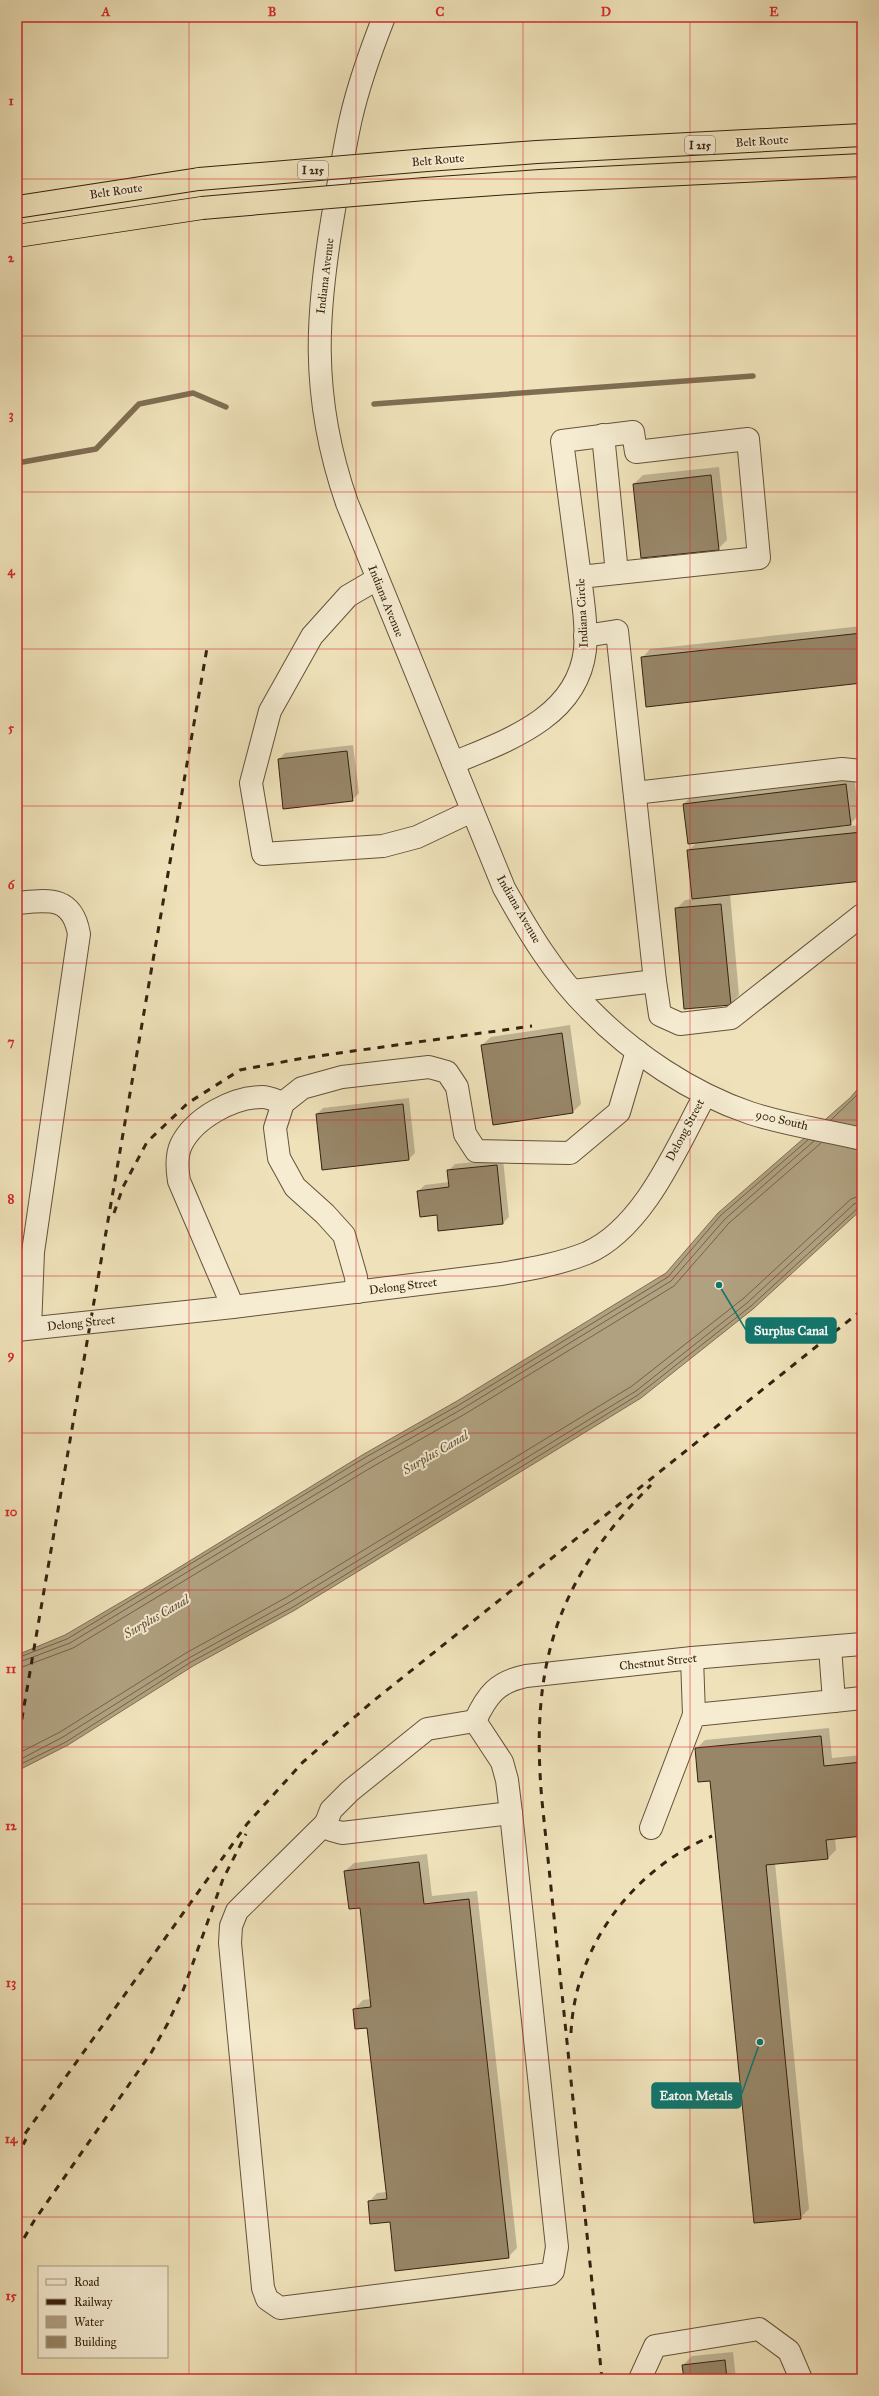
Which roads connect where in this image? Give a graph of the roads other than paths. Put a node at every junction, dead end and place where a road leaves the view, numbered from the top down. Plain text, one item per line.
1 (384, 17) edge
2 (862, 135) edge
3 (862, 166) edge
4 (17, 207) edge
5 (17, 236) edge
6 (603, 435) junction
7 (617, 573) junction
8 (580, 577) junction
9 (377, 579) junction
10 (585, 636) junction
11 (453, 763) junction
12 (862, 771) edge
13 (634, 793) junction
14 (472, 811) junction
15 (17, 903) edge
16 (862, 915) edge
17 (655, 981) junction
18 (574, 991) junction
19 (637, 1051) junction
20 (705, 1095) junction
21 (283, 1103) junction
22 (862, 1139) edge
23 (357, 1292) junction
24 (233, 1307) junction
25 (24, 1329) edge
26 (862, 1644) edge
27 (830, 1648) junction
28 (692, 1658) junction
29 (862, 1698) edge
30 (834, 1701) junction
31 (694, 1715) junction
32 (475, 1721) junction
33 (511, 1813) junction
34 (326, 1823) junction
35 (651, 1828) dead end
36 (640, 2379) edge
37 (802, 2379) edge

1 - 9 street, Indiana Avenue
2 - 4 highway, Belt Route / I 215, bridge
3 - 5 highway, bridge
6 - 7 street
6 - 7 street
6 - 8 street, Indiana Circle
7 - 8 street
8 - 10 street, Indiana Circle
9 - 11 street, Indiana Avenue
9 - 14 street
10 - 11 street, Indiana Circle
10 - 13 street
11 - 14 street, Indiana Avenue
12 - 13 street
13 - 17 street
14 - 18 street, Indiana Avenue
15 - 25 street
16 - 17 street
17 - 18 street
18 - 19 street, Indiana Avenue
19 - 20 street, Indiana Avenue
19 - 21 street
20 - 22 street, 900 South
20 - 23 street, Delong Street
21 - 23 street
21 - 24 street
23 - 24 street, Delong Street
24 - 25 street, Delong Street
26 - 27 street, Chestnut Street
27 - 28 street, Chestnut Street
27 - 30 street
28 - 31 street
28 - 32 street, Chestnut Street
29 - 30 street
30 - 31 street
31 - 35 street
32 - 33 street
32 - 34 street
33 - 34 street
33 - 34 street
36 - 37 street

